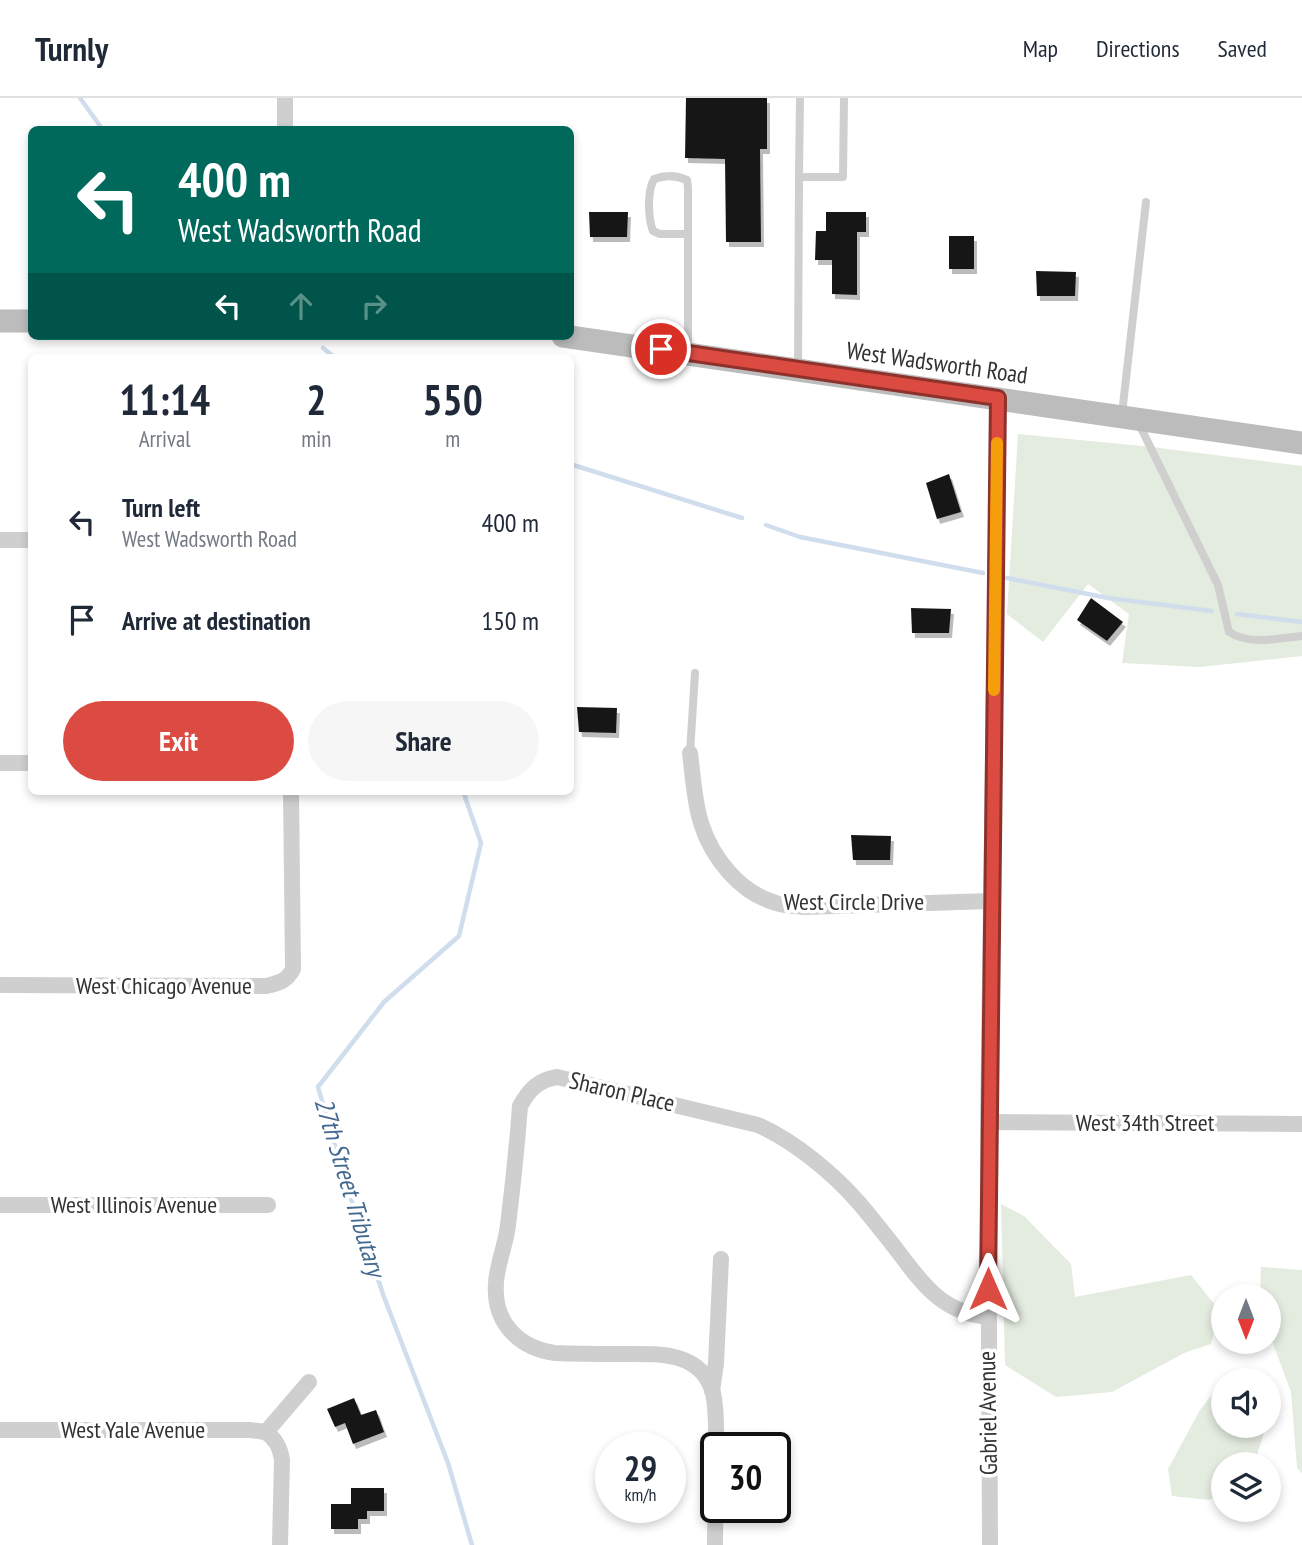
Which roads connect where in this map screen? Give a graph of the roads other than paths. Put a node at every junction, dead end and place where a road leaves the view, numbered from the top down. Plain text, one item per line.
1 (285, 98) edge
2 (800, 98) edge
3 (844, 98) edge
4 (285, 126) edge
5 (799, 177) junction
6 (1146, 202) dead end
7 (688, 234) junction
8 (0, 321) edge
9 (28, 321) edge
10 (574, 337) edge
11 (688, 353) junction
12 (798, 369) junction
13 (998, 398) junction
14 (1129, 418) junction
15 (1302, 443) edge
16 (0, 540) edge
17 (28, 540) edge
18 (1302, 636) edge
19 (695, 673) dead end
20 (690, 753) joint
21 (0, 763) edge
22 (28, 763) edge
23 (291, 795) edge
24 (991, 901) junction
25 (0, 985) edge
26 (988, 1122) junction
27 (1302, 1124) edge
28 (0, 1205) edge
29 (268, 1205) dead end
30 (721, 1259) dead end
31 (987, 1317) junction
32 (309, 1381) dead end
33 (712, 1391) junction
34 (0, 1430) edge
35 (266, 1432) junction
36 (716, 1432) edge
37 (715, 1523) edge
38 (280, 1545) edge
39 (715, 1545) edge
40 (990, 1545) edge

1 - 4 street
2 - 5 lane
3 - 5 lane
5 - 12 lane
6 - 14 lane
7 - 7 lane
7 - 11 lane
8 - 9 main road
10 - 11 main road, West Wadsworth Road
11 - 12 main road, West Wadsworth Road
12 - 13 main road, West Wadsworth Road
13 - 14 main road, West Wadsworth Road
13 - 24 street, Gabriel Avenue
14 - 15 main road, West Wadsworth Road
14 - 18 lane
16 - 17 street
19 - 20 lane
20 - 24 street, West Circle Drive
21 - 22 street
23 - 25 street, West Chicago Avenue
24 - 26 street, Gabriel Avenue
26 - 27 street, West 34th Street
26 - 31 street, Gabriel Avenue
28 - 29 street, West Illinois Avenue
30 - 33 street
31 - 33 street, Sharon Place
31 - 40 street, Gabriel Avenue
32 - 35 street
33 - 36 street
34 - 35 street, West Yale Avenue
35 - 38 street
37 - 39 street

